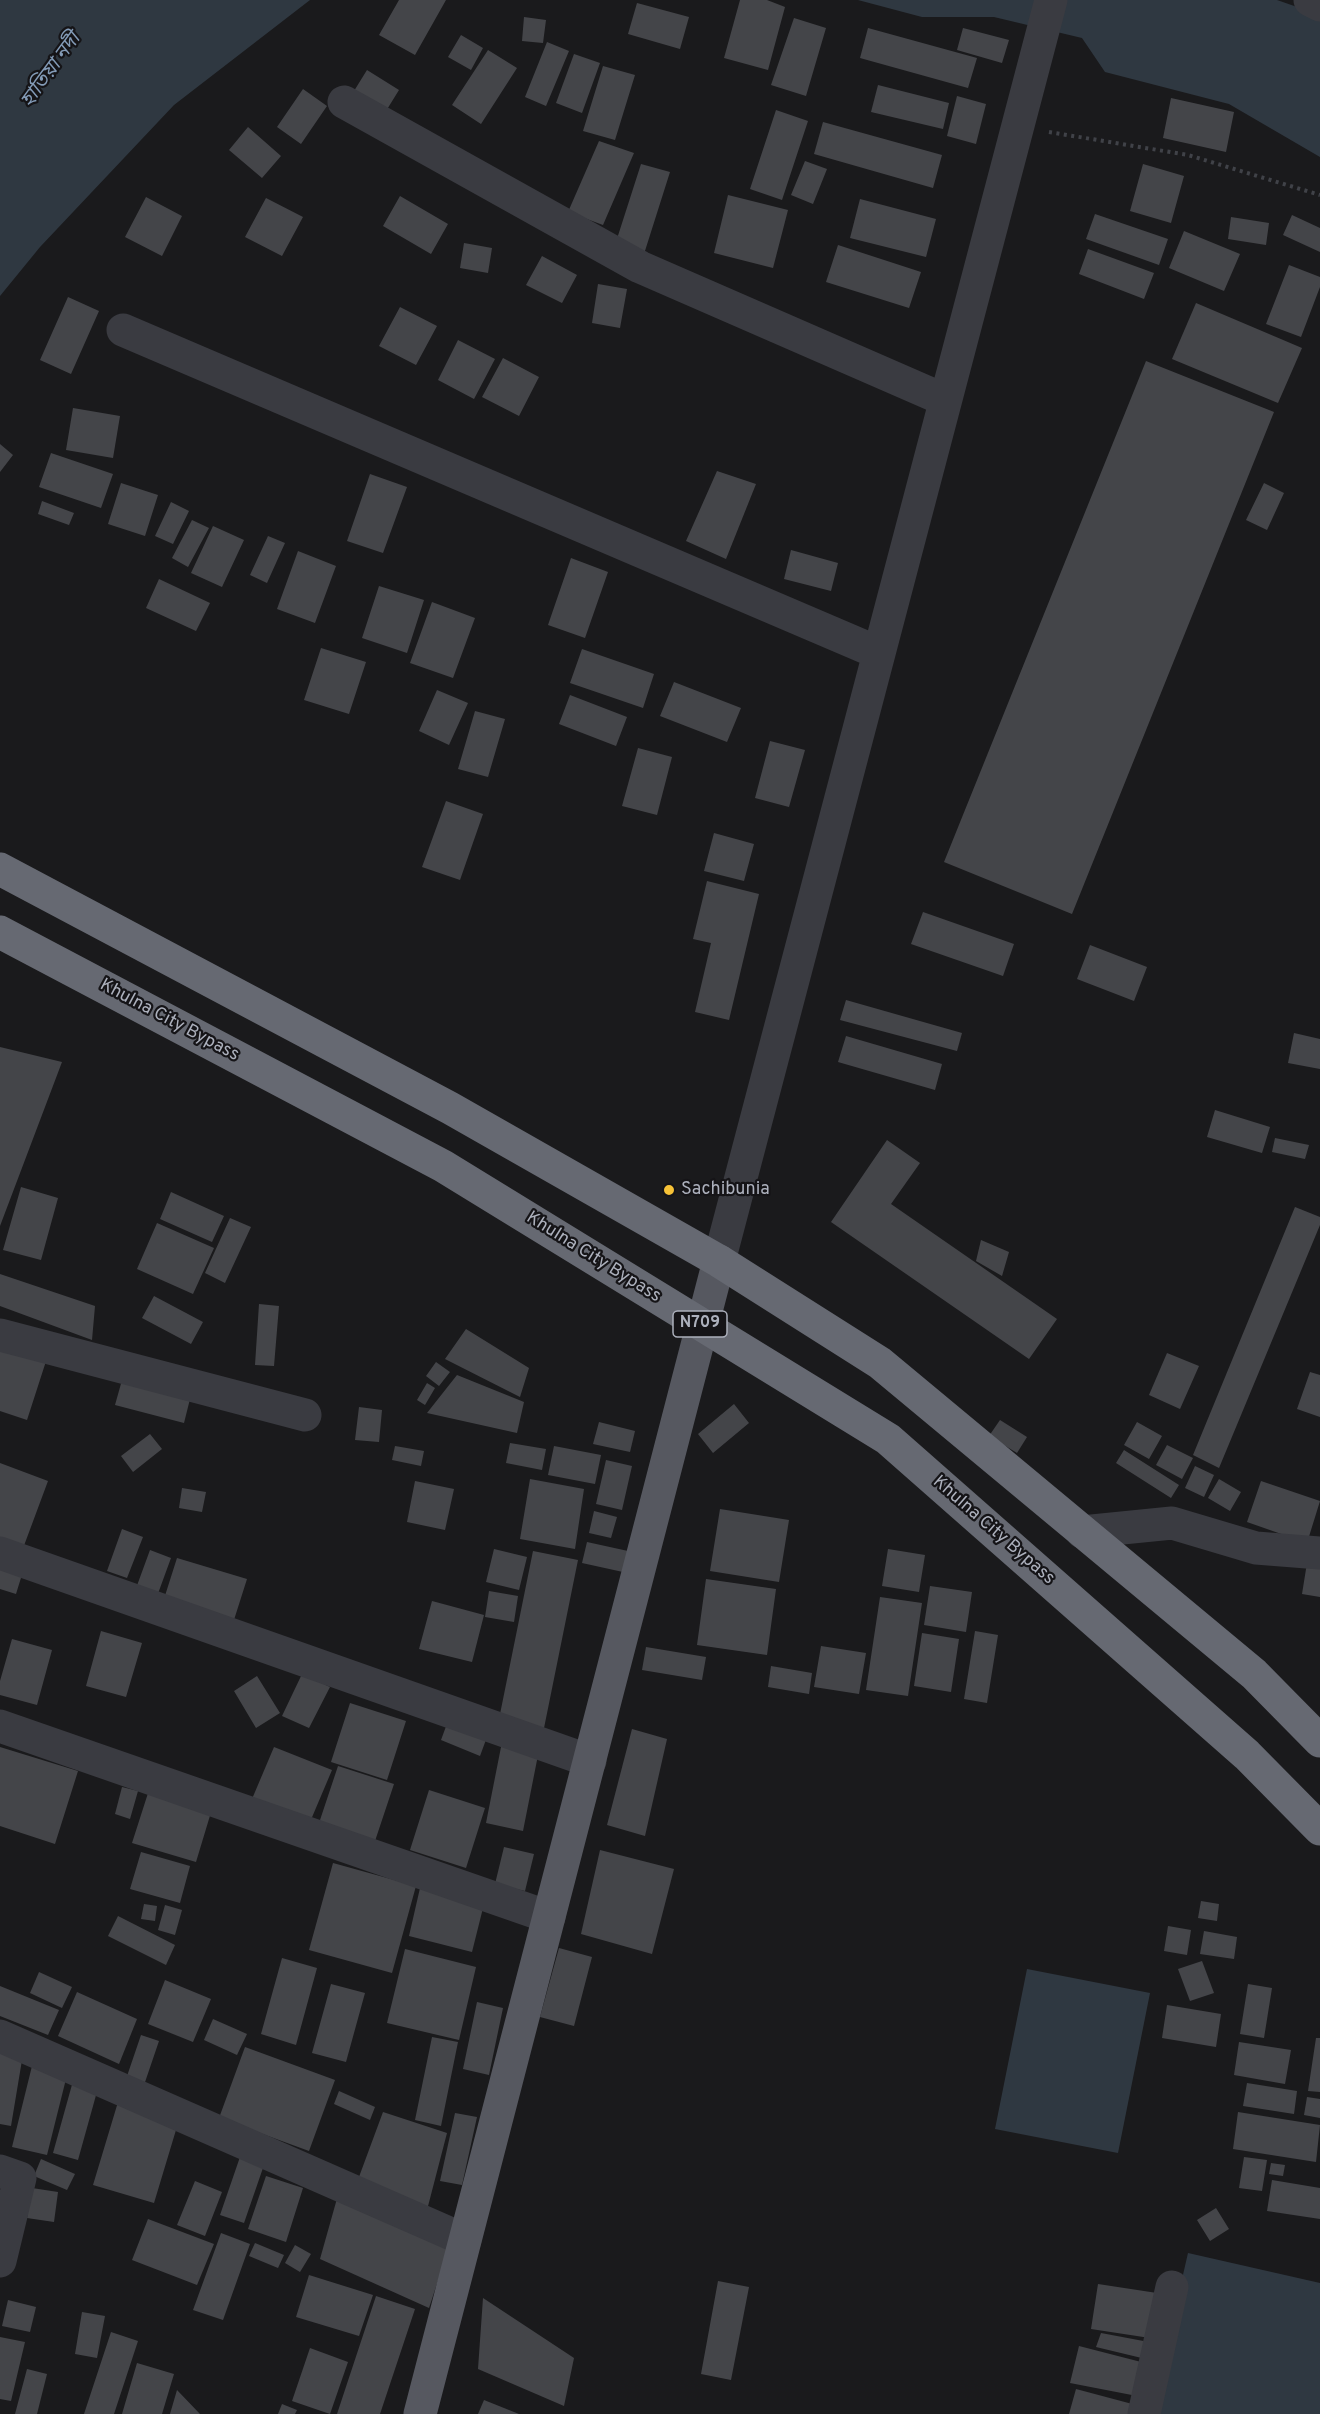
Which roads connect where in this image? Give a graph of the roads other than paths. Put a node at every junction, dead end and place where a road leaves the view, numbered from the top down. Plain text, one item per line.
1 (1052, 0) edge
2 (1310, 0) edge
3 (1320, 5) edge
4 (344, 102) dead end
5 (123, 330) dead end
6 (945, 400) junction
7 (879, 653) junction
8 (0, 869) edge
9 (0, 932) edge
10 (719, 1261) junction
11 (703, 1325) junction
12 (0, 1335) edge
13 (305, 1415) dead end
14 (1083, 1532) junction
15 (0, 1553) edge
16 (1320, 1553) edge
17 (0, 1726) edge
18 (1320, 1741) edge
19 (590, 1761) junction
20 (1320, 1829) edge
21 (549, 1917) junction
22 (0, 2036) edge
23 (0, 2171) edge
24 (465, 2240) junction
25 (0, 2261) edge
26 (1172, 2287) dead end
27 (420, 2414) edge
28 (1143, 2414) edge

1 - 6 street
2 - 3 street
4 - 6 street
5 - 7 street
6 - 7 street
7 - 10 street
8 - 10 highway
9 - 11 highway, Khulna City Bypass / N709
10 - 11 main road
10 - 14 highway
11 - 19 main road
11 - 20 highway, Khulna City Bypass / N709
12 - 13 street
14 - 16 street
14 - 18 highway
15 - 19 street
17 - 21 street
19 - 21 main road
21 - 24 main road
22 - 24 street
23 - 25 street
24 - 27 main road
26 - 28 street

